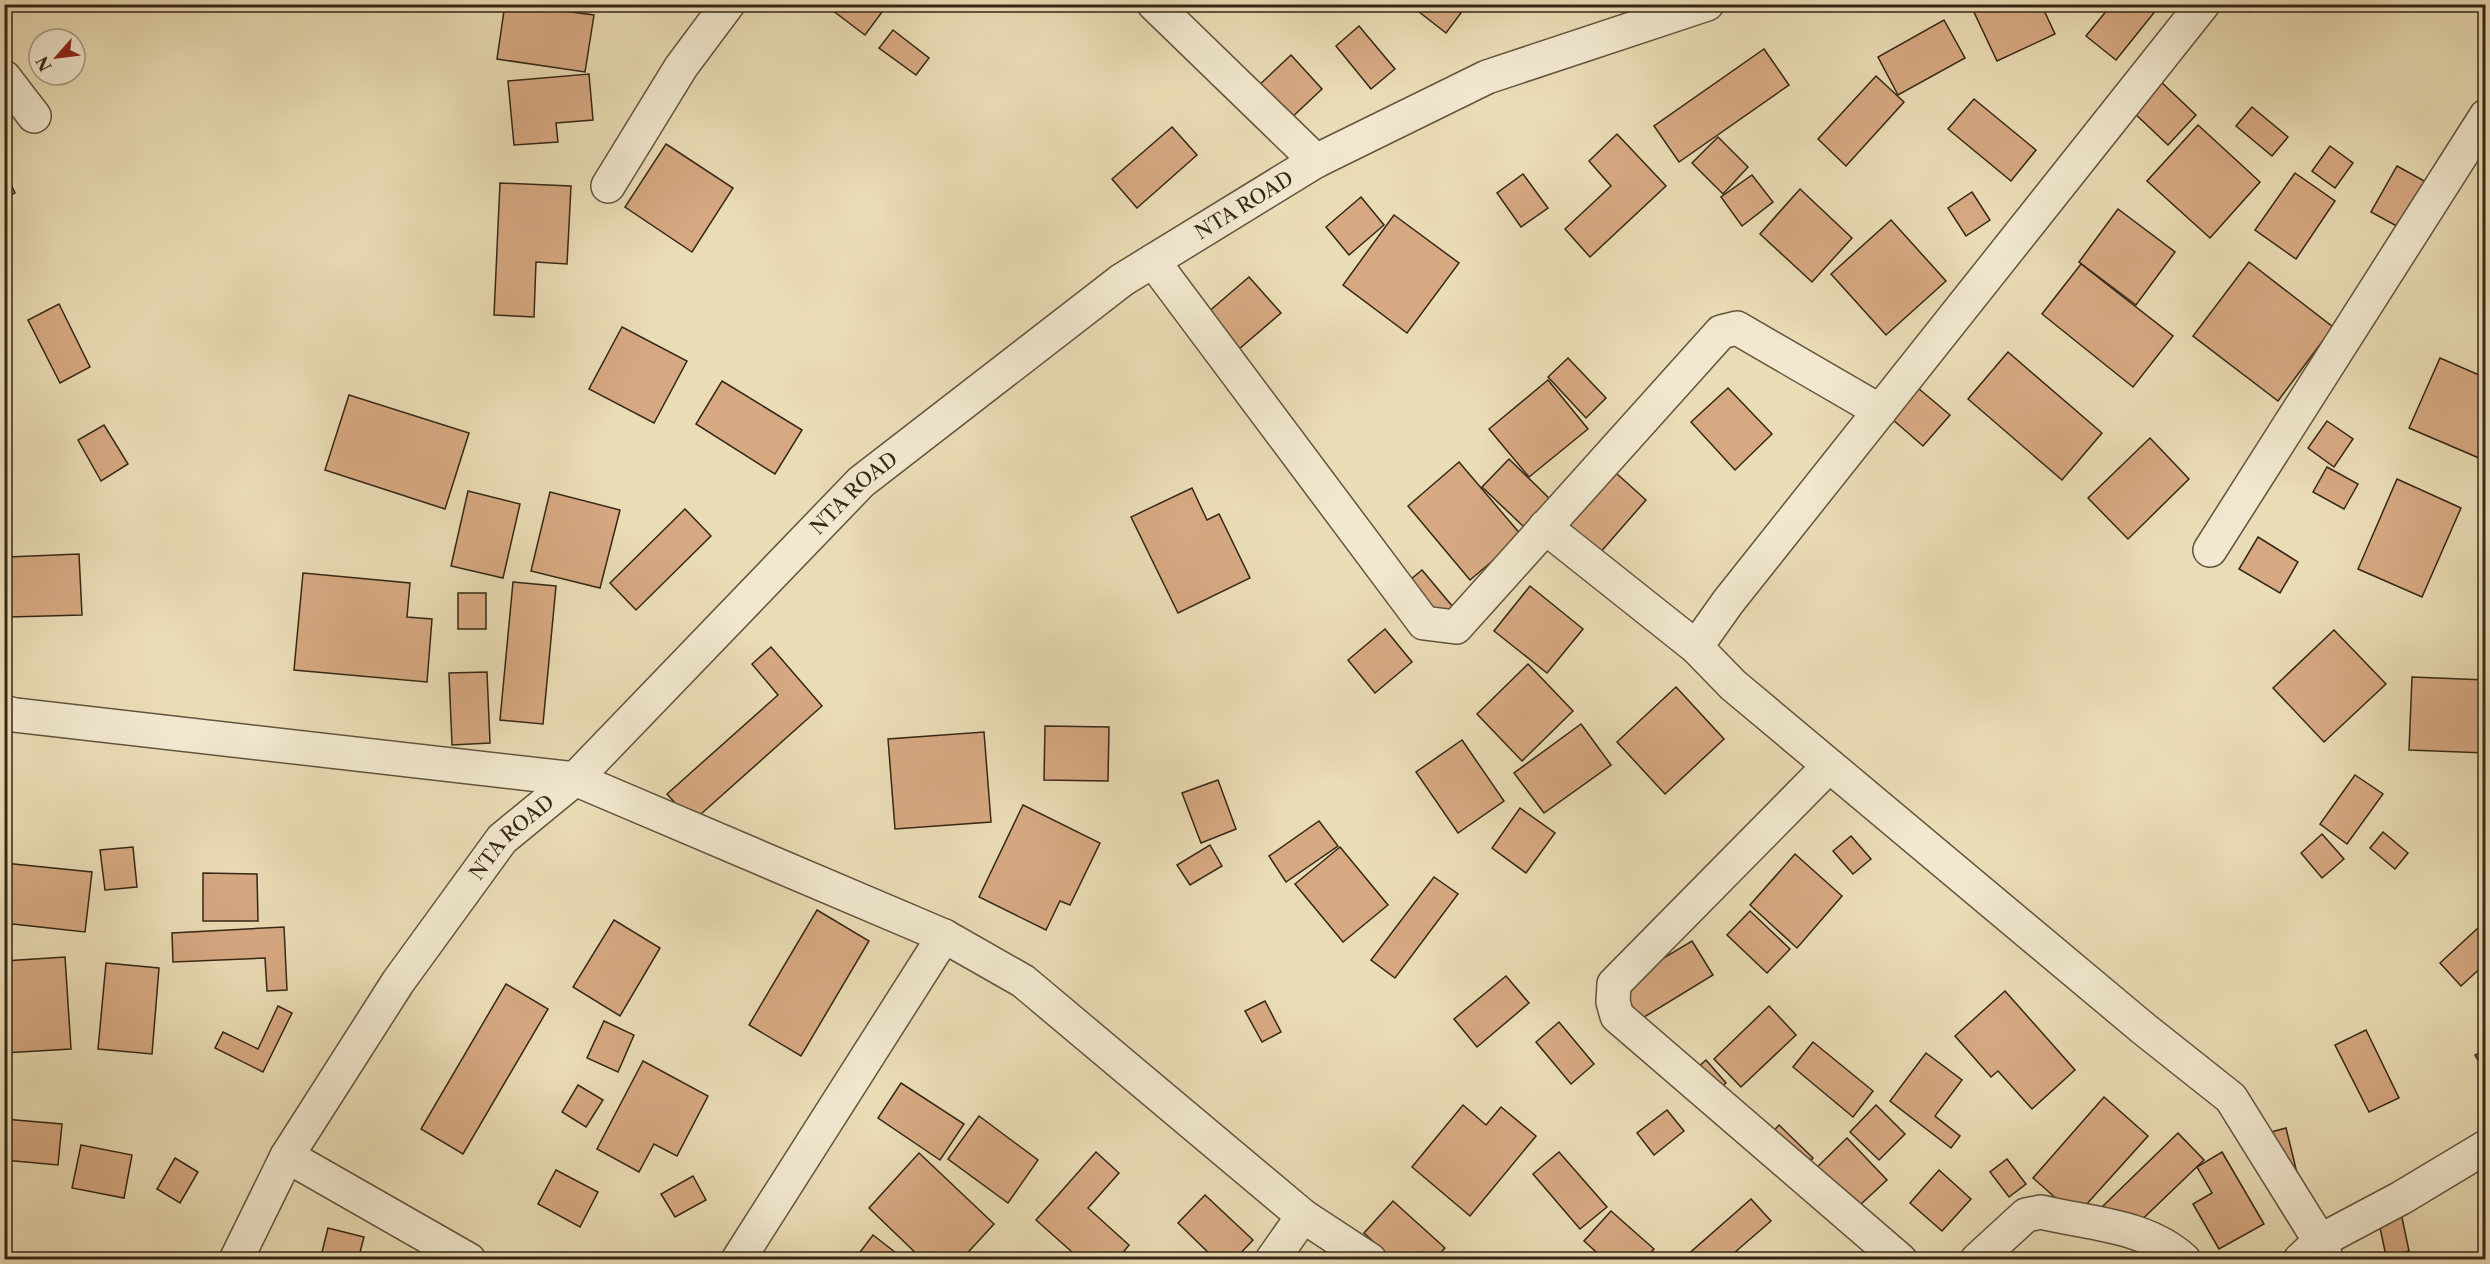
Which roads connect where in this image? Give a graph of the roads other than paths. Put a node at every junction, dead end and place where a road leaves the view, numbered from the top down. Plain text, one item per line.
1 (728, 4) edge
2 (1154, 4) edge
3 (1707, 4) edge
4 (2203, 4) edge
5 (4, 77) edge
6 (34, 116) dead end
7 (2486, 116) edge
8 (1316, 161) junction
9 (608, 186) dead end
10 (1153, 261) junction
11 (1880, 411) junction
12 (1545, 527) junction
13 (2210, 550) dead end
14 (1696, 647) junction
15 (4, 712) edge
16 (1829, 766) junction
17 (575, 779) junction
18 (944, 936) junction
19 (2486, 1147) edge
20 (287, 1156) junction
21 (1303, 1216) junction
22 (2316, 1254) edge
23 (454, 1255) edge
24 (236, 1260) edge
25 (738, 1260) edge
26 (1272, 1260) edge
27 (1370, 1260) edge
28 (1900, 1260) edge
29 (1977, 1260) edge
30 (2184, 1260) edge

1 - 9 street
2 - 8 street
3 - 8 street, NTA ROAD
4 - 11 street
5 - 6 street
7 - 13 street
8 - 10 street, NTA ROAD
10 - 12 street
10 - 17 street, NTA ROAD
11 - 12 street
11 - 14 street
12 - 14 street
14 - 16 street
15 - 17 street
16 - 22 street
16 - 28 street
17 - 18 street
17 - 20 street, NTA ROAD
18 - 21 street
18 - 25 street
19 - 22 street
20 - 23 street
20 - 24 street, NTA ROAD
21 - 26 street
21 - 27 street
29 - 30 street

